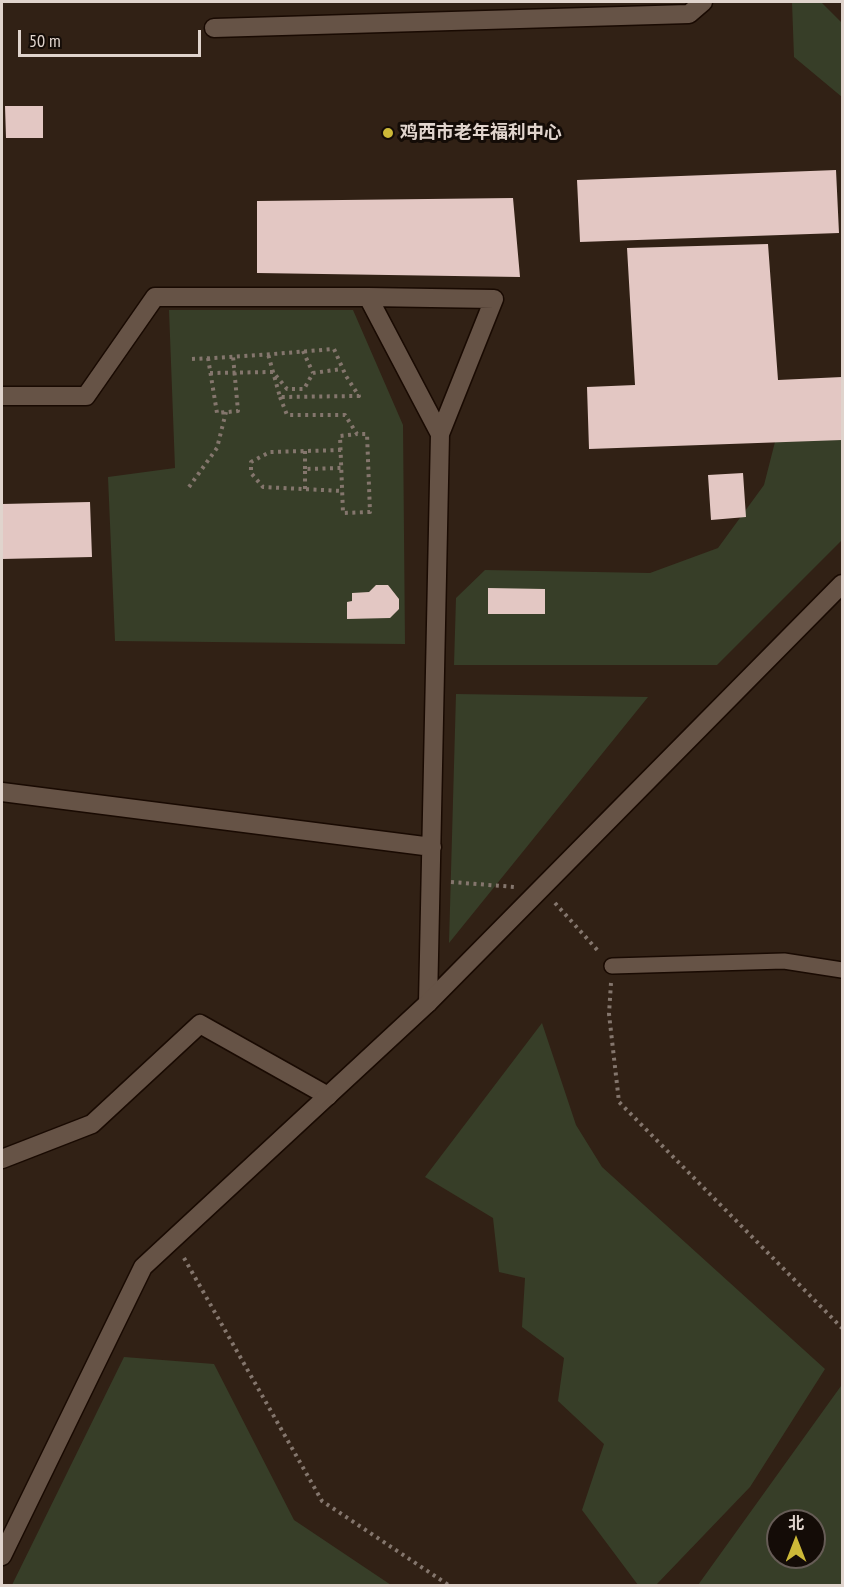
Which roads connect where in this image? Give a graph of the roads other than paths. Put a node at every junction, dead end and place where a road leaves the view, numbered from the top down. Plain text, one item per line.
1 (703, 2) edge
2 (214, 28) dead end
3 (368, 297) junction
4 (2, 396) edge
5 (440, 434) junction
6 (843, 584) edge
7 (2, 792) edge
8 (432, 847) junction
9 (612, 966) road end
10 (843, 970) edge
11 (428, 1003) junction
12 (328, 1096) junction
13 (2, 1159) edge
14 (2, 1556) edge

1 - 2 street
3 - 4 street
3 - 5 street
3 - 5 street
5 - 8 street
6 - 11 street
7 - 8 street
8 - 11 street
9 - 10 lane
11 - 12 street
12 - 13 street
12 - 14 street

